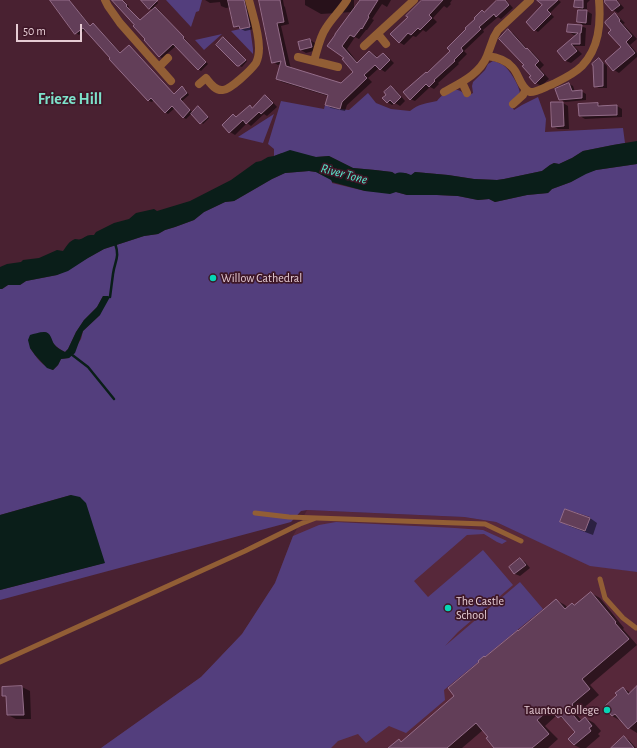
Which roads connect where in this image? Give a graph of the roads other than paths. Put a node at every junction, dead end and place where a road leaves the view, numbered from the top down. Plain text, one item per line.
1 (105, 0) edge
2 (249, 0) edge
3 (347, 0) edge
4 (414, 0) edge
5 (599, 0) edge
6 (526, 1) edge
7 (378, 34) junction
8 (386, 44) dead end
9 (364, 46) dead end
10 (487, 56) junction
11 (298, 57) dead end
12 (168, 58) dead end
13 (314, 61) junction
14 (159, 67) junction
15 (338, 67) dead end
16 (205, 78) dead end
17 (171, 81) dead end
18 (462, 82) junction
19 (526, 89) junction
20 (444, 92) dead end
21 (468, 93) dead end
22 (513, 104) dead end
23 (255, 513) dead end
24 (316, 518) junction
25 (522, 541) dead end
26 (600, 579) dead end
27 (637, 628) edge
28 (0, 662) edge

1 - 14 street
2 - 16 street
3 - 13 street
4 - 7 street
5 - 19 street
6 - 10 street
7 - 8 street
7 - 9 street
10 - 18 street
10 - 19 street
11 - 13 street
12 - 14 street
13 - 15 street
14 - 17 street
18 - 20 street
18 - 21 street
19 - 22 street
23 - 24 lane
24 - 25 lane
24 - 28 lane
26 - 27 lane

